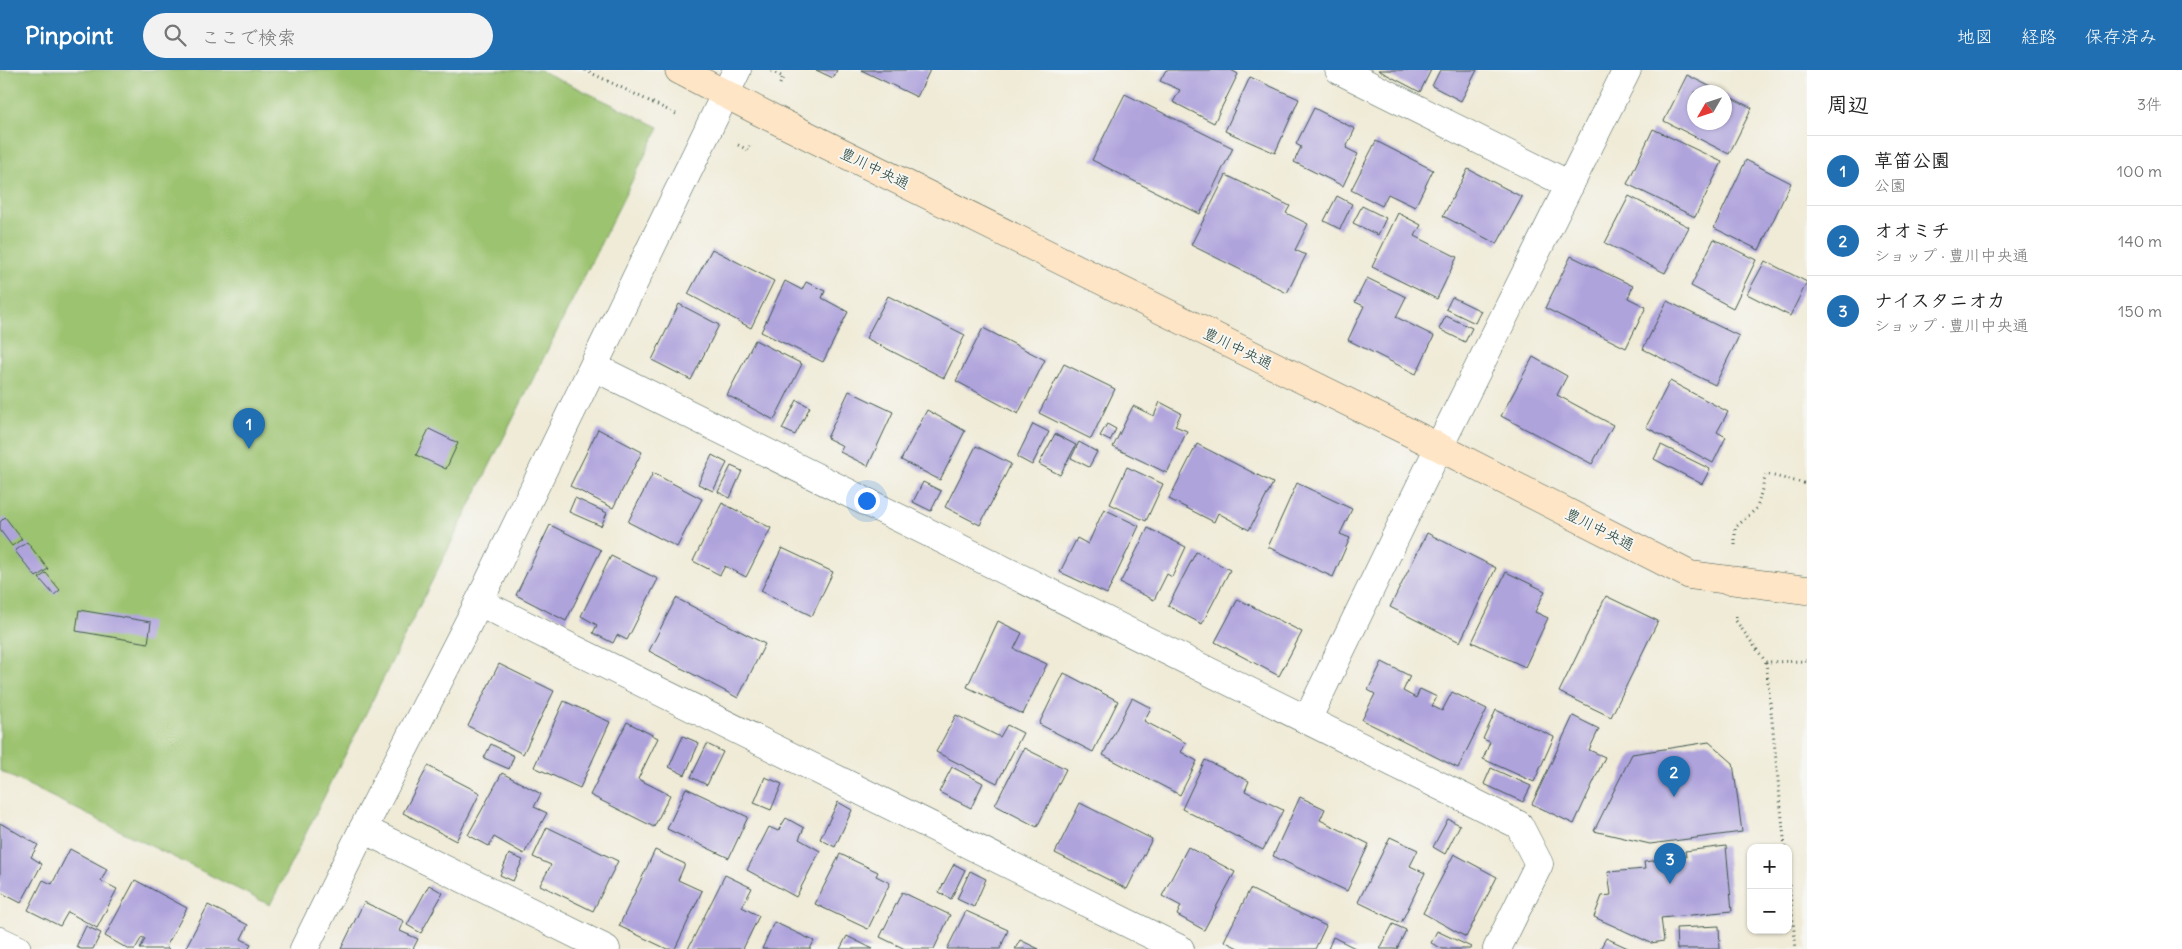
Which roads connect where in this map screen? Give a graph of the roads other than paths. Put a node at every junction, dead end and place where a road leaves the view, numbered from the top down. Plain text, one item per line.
1 (679, 70) edge
2 (737, 70) edge
3 (1340, 70) edge
4 (1627, 70) edge
5 (725, 94) junction
6 (1570, 185) junction
7 (594, 367) junction
8 (1439, 447) junction
9 (1807, 583) edge
10 (1806, 590) edge
11 (1807, 597) edge
12 (479, 602) junction
13 (1306, 720) junction
14 (363, 828) junction
15 (0, 940) edge
16 (17, 949) edge
17 (304, 949) edge
18 (606, 949) edge
19 (1180, 949) edge
20 (1497, 949) edge

1 - 5 street, 豊川中央通
2 - 5 street
3 - 6 street
4 - 6 street
5 - 7 street
5 - 8 street, 豊川中央通
6 - 8 street
7 - 12 street
7 - 13 street
8 - 10 street, 豊川中央通
8 - 13 street
9 - 10 street
10 - 11 street
12 - 14 street
12 - 19 street
13 - 20 street
14 - 17 street
14 - 18 street
15 - 16 street

